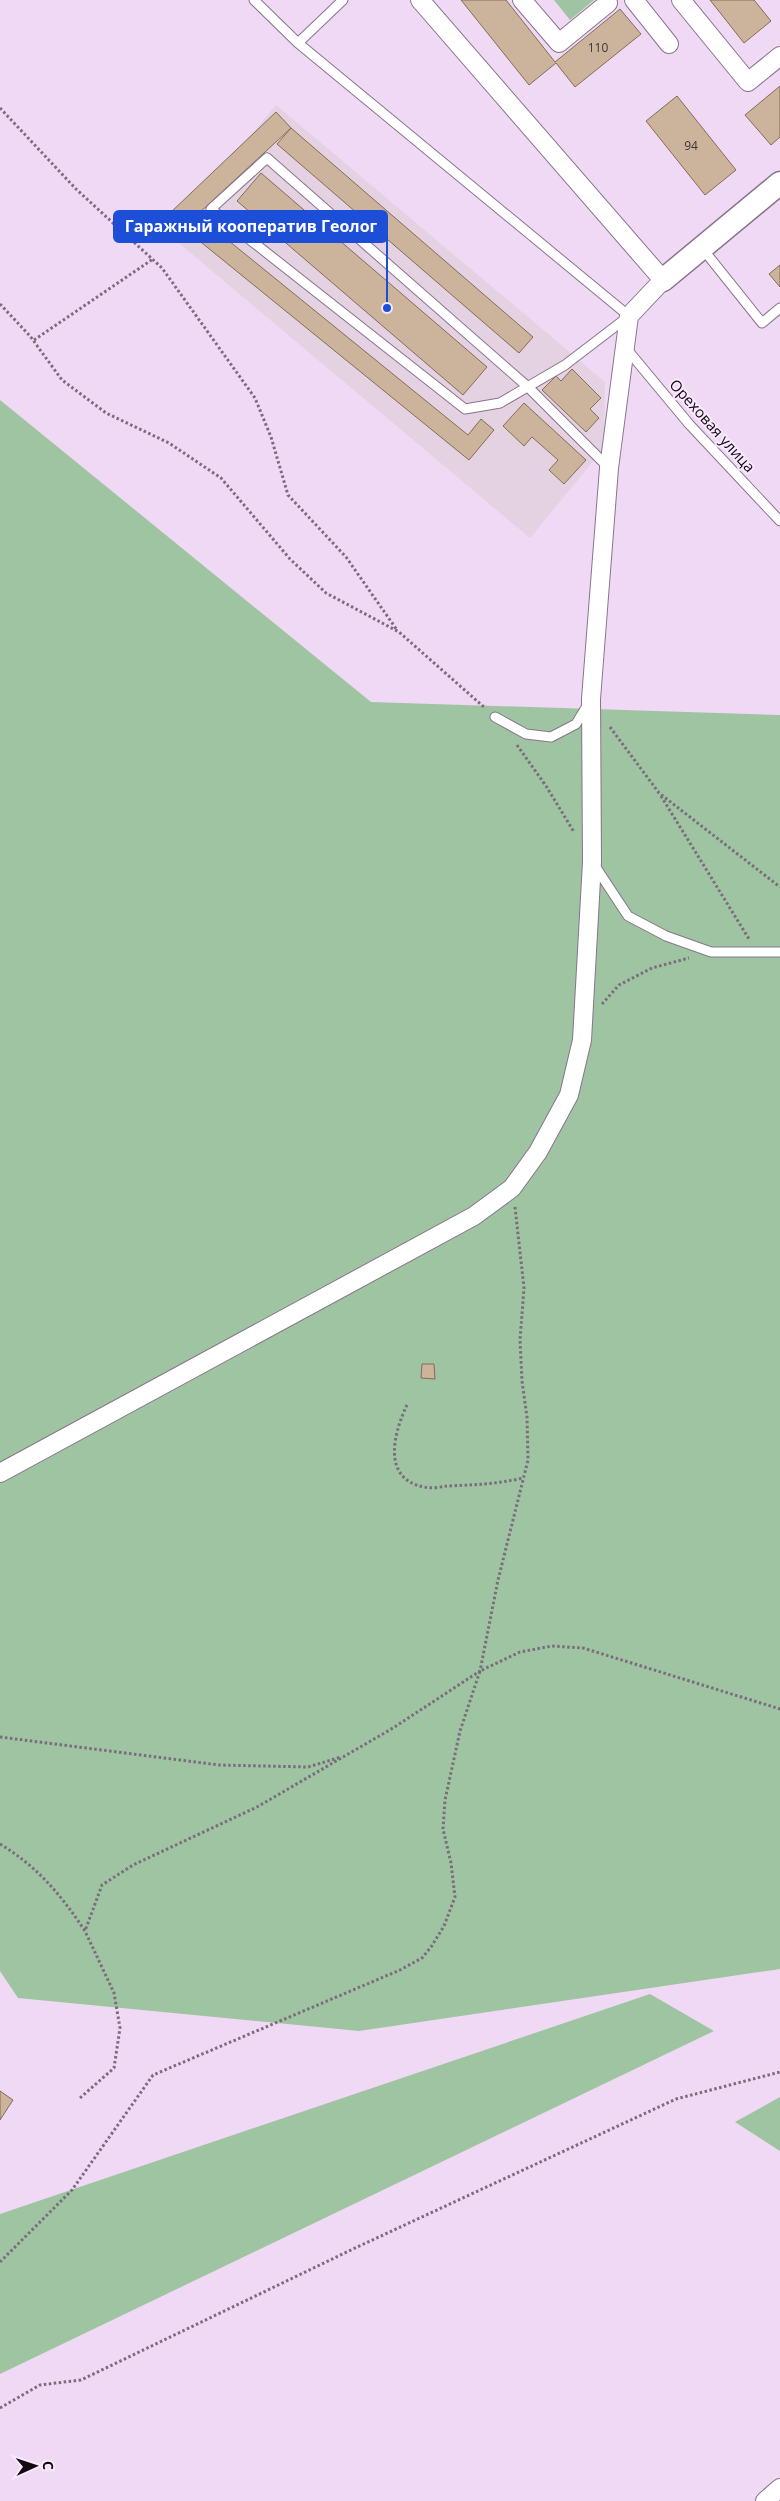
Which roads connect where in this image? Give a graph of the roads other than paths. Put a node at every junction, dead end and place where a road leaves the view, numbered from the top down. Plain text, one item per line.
1 (254, 0) edge
2 (343, 0) edge
3 (420, 0) edge
4 (522, 0) edge
5 (634, 0) edge
6 (640, 0) edge
7 (681, 0) edge
8 (607, 1) edge
9 (298, 43) junction
10 (669, 44) dead end
11 (780, 56) edge
12 (780, 183) edge
13 (702, 248) junction
14 (663, 280) junction
15 (780, 308) edge
16 (629, 316) junction
17 (625, 347) junction
18 (528, 387) junction
19 (609, 468) junction
20 (780, 521) edge
21 (591, 699) junction
22 (494, 717) road end
23 (592, 862) junction
24 (780, 952) edge
25 (0, 1473) edge
26 (780, 2488) edge
27 (765, 2501) edge

1 - 9 lane
2 - 9 lane
3 - 14 street
4 - 8 street
5 - 6 street
5 - 8 street
5 - 10 street
7 - 11 street
9 - 16 lane
12 - 13 street
13 - 14 street
13 - 15 lane
14 - 16 street
16 - 17 street
16 - 18 lane
17 - 19 street
17 - 20 lane, Ореховая улица
18 - 18 lane
18 - 19 lane
19 - 21 street
21 - 22 lane
21 - 23 street
23 - 24 lane
23 - 25 street
26 - 27 street

